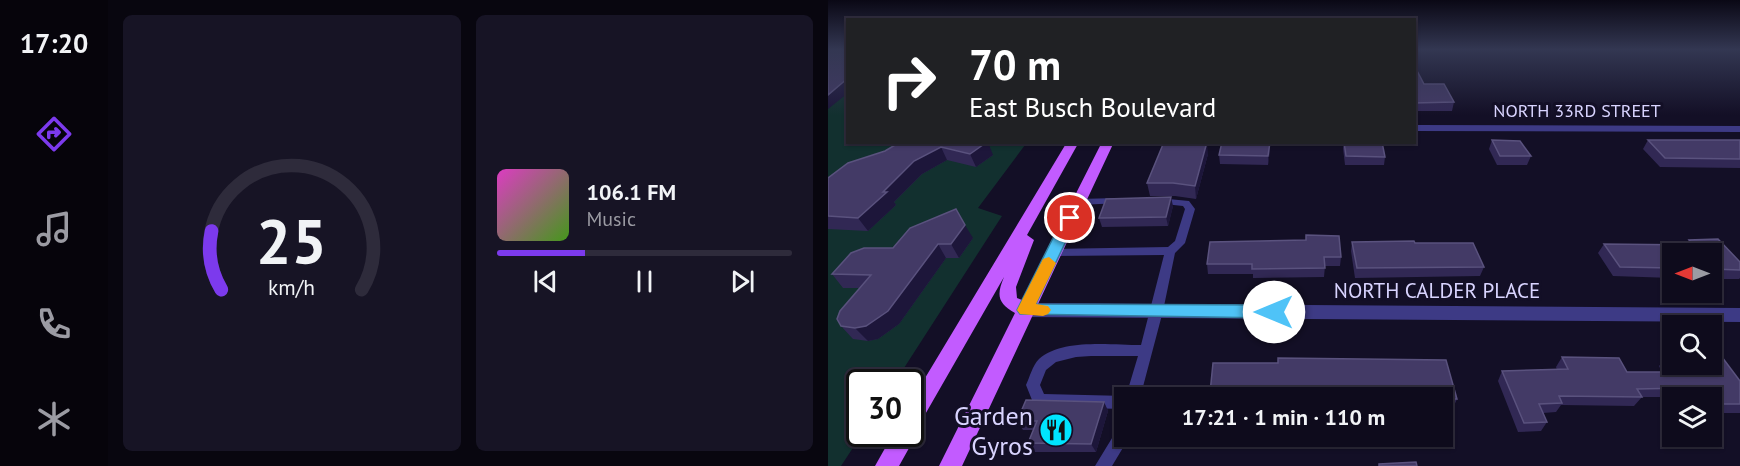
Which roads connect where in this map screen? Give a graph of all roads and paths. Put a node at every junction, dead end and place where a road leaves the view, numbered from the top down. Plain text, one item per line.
1 (1416, 128) edge
2 (1740, 129) edge
3 (1072, 144) edge
4 (1107, 144) edge
5 (1062, 161) junction
6 (1078, 202) junction
7 (1170, 251) junction
8 (1054, 252) junction
9 (1025, 310) junction
10 (1157, 311) junction
11 (1740, 315) edge
12 (1144, 351) junction
13 (1135, 387) edge
14 (924, 400) edge
15 (1114, 402) edge
16 (897, 447) edge
17 (1115, 447) edge
18 (886, 466) edge
19 (950, 466) edge
20 (1103, 466) edge

1 - 2 street, NORTH 33RD STREET
3 - 5 main road
4 - 6 main road
5 - 9 main road
5 - 14 main road
6 - 7 lane
6 - 8 main road
7 - 8 lane
7 - 10 lane
8 - 9 main road
9 - 10 street, NORTH CALDER PLACE
9 - 19 main road
10 - 11 street, NORTH CALDER PLACE
10 - 12 lane
12 - 13 lane
12 - 15 lane
16 - 18 main road
17 - 20 lane

